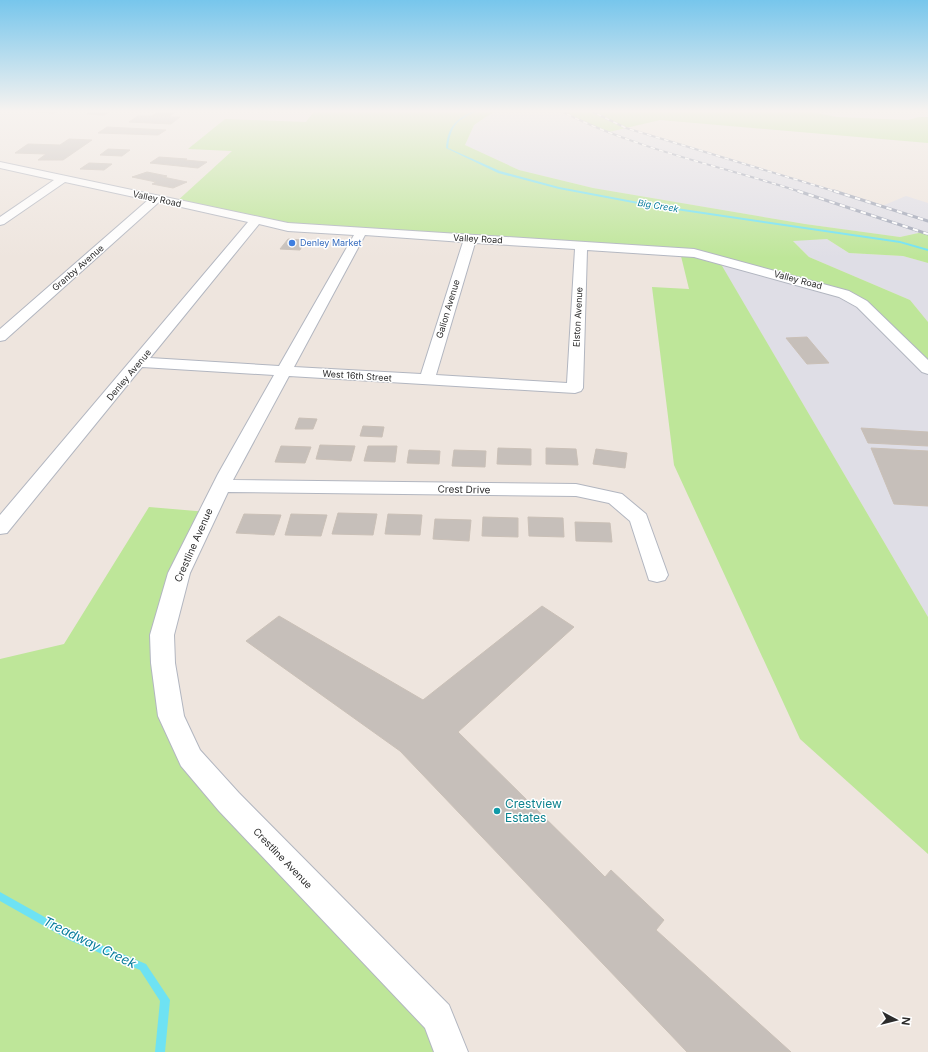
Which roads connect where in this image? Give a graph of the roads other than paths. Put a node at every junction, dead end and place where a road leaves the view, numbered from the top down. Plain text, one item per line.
1 (0, 165) edge
2 (62, 179) junction
3 (156, 199) junction
4 (256, 220) junction
5 (0, 222) edge
6 (362, 232) junction
7 (470, 239) junction
8 (581, 245) junction
9 (0, 337) edge
10 (139, 362) junction
11 (928, 369) edge
12 (284, 371) junction
13 (427, 380) junction
14 (575, 388) joint
15 (221, 486) junction
16 (0, 528) edge
17 (657, 575) dead end
18 (451, 1052) edge

1 - 2 street, Valley Road
2 - 3 street, Valley Road
2 - 5 street
3 - 4 street, Valley Road
3 - 9 street, Granby Avenue
4 - 6 street, Valley Road
4 - 10 street, Denley Avenue
6 - 7 street, Valley Road
6 - 12 street, Crestline Avenue
7 - 8 street, Valley Road
7 - 13 street, Galion Avenue
8 - 11 street, Valley Road
8 - 14 street, Elston Avenue
10 - 12 street, West 16th Street
10 - 16 street, Denley Avenue
12 - 13 street, West 16th Street
12 - 15 street, Crestline Avenue
13 - 14 street, West 16th Street
15 - 17 street, Crest Drive
15 - 18 street, Crestline Avenue

